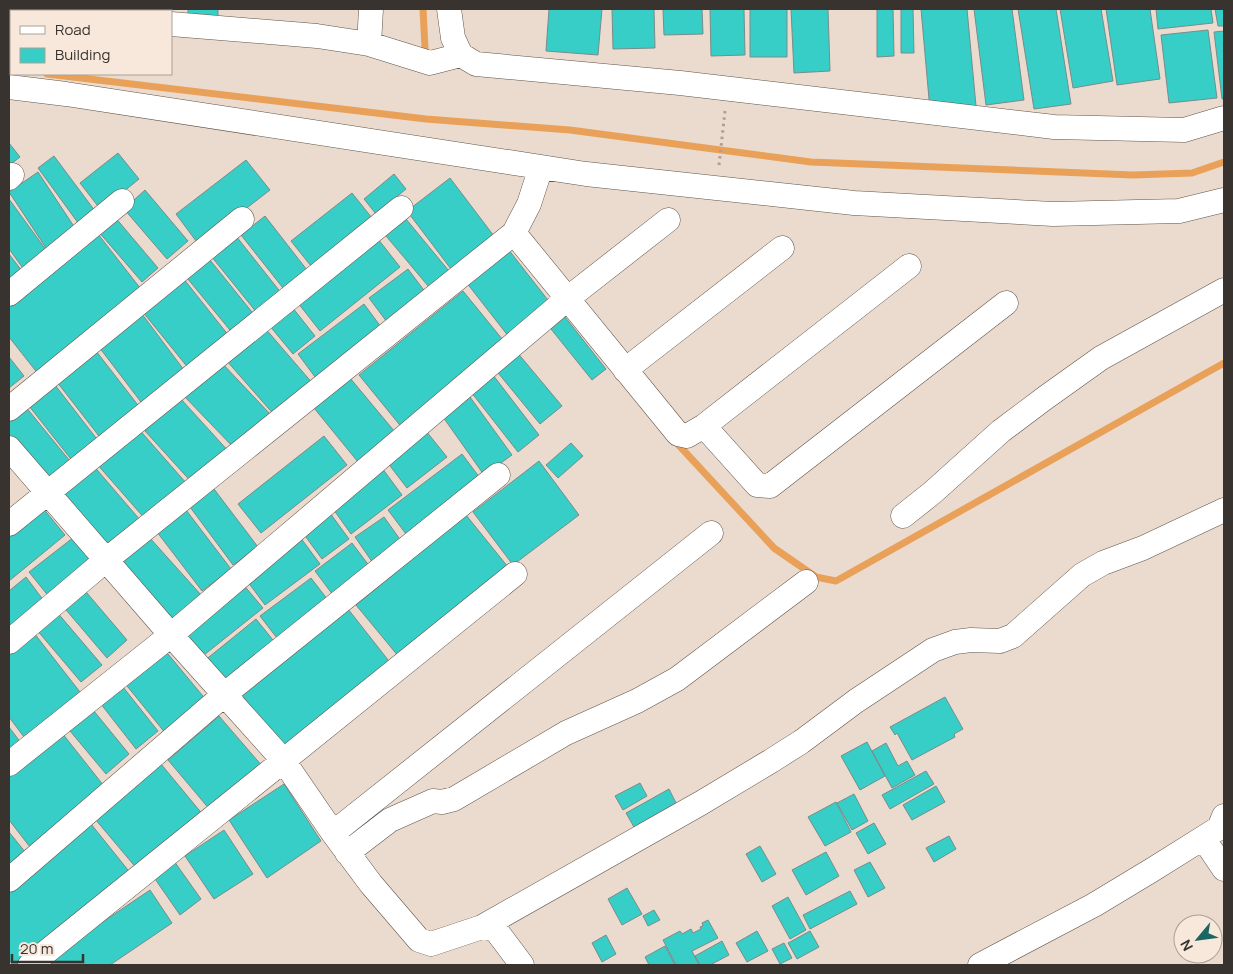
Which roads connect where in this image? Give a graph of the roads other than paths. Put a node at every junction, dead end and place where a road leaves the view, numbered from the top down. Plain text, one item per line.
1 (371, 9) edge
2 (449, 9) edge
3 (172, 24) edge
4 (369, 44) junction
5 (460, 55) junction
6 (9, 87) edge
7 (1224, 118) edge
8 (541, 167) junction
9 (1224, 200) edge
10 (122, 201) dead end
11 (401, 208) dead end
12 (242, 220) dead end
13 (668, 220) dead end
14 (514, 233) junction
15 (782, 248) dead end
16 (909, 266) dead end
17 (1224, 290) edge
18 (9, 294) edge
19 (567, 299) junction
20 (1006, 303) dead end
21 (625, 370) junction
22 (9, 409) edge
23 (704, 426) junction
24 (9, 448) edge
25 (498, 475) dead end
26 (48, 493) junction
27 (1224, 510) edge
28 (903, 516) dead end
29 (9, 524) edge
30 (711, 533) dead end
31 (106, 560) junction
32 (515, 574) dead end
33 (806, 582) dead end
34 (171, 635) junction
35 (9, 642) edge
36 (225, 694) junction
37 (283, 760) junction
38 (9, 764) edge
39 (1224, 816) edge
40 (332, 833) junction
41 (1203, 838) junction
42 (347, 853) junction
43 (1224, 869) edge
44 (9, 880) edge
45 (482, 927) junction
46 (30, 965) edge
47 (522, 965) edge
48 (980, 965) edge

1 - 4 street
2 - 5 street
3 - 4 street
4 - 5 street
5 - 7 street
6 - 8 street
8 - 9 street
8 - 14 street
10 - 18 street
11 - 26 street
12 - 22 street
13 - 19 street
14 - 19 street
14 - 31 street
15 - 21 street
16 - 23 street
17 - 28 street
19 - 21 street
19 - 34 street
20 - 23 street
21 - 23 street
24 - 26 street
25 - 36 street
26 - 29 street
26 - 31 street
27 - 45 street
30 - 40 street
31 - 34 street
31 - 35 street
32 - 37 street
33 - 42 street
34 - 36 street
34 - 38 street
36 - 37 street
36 - 44 street
37 - 40 street
37 - 46 street
39 - 41 street
40 - 42 street
41 - 43 street
41 - 48 street
42 - 45 street
45 - 47 street

